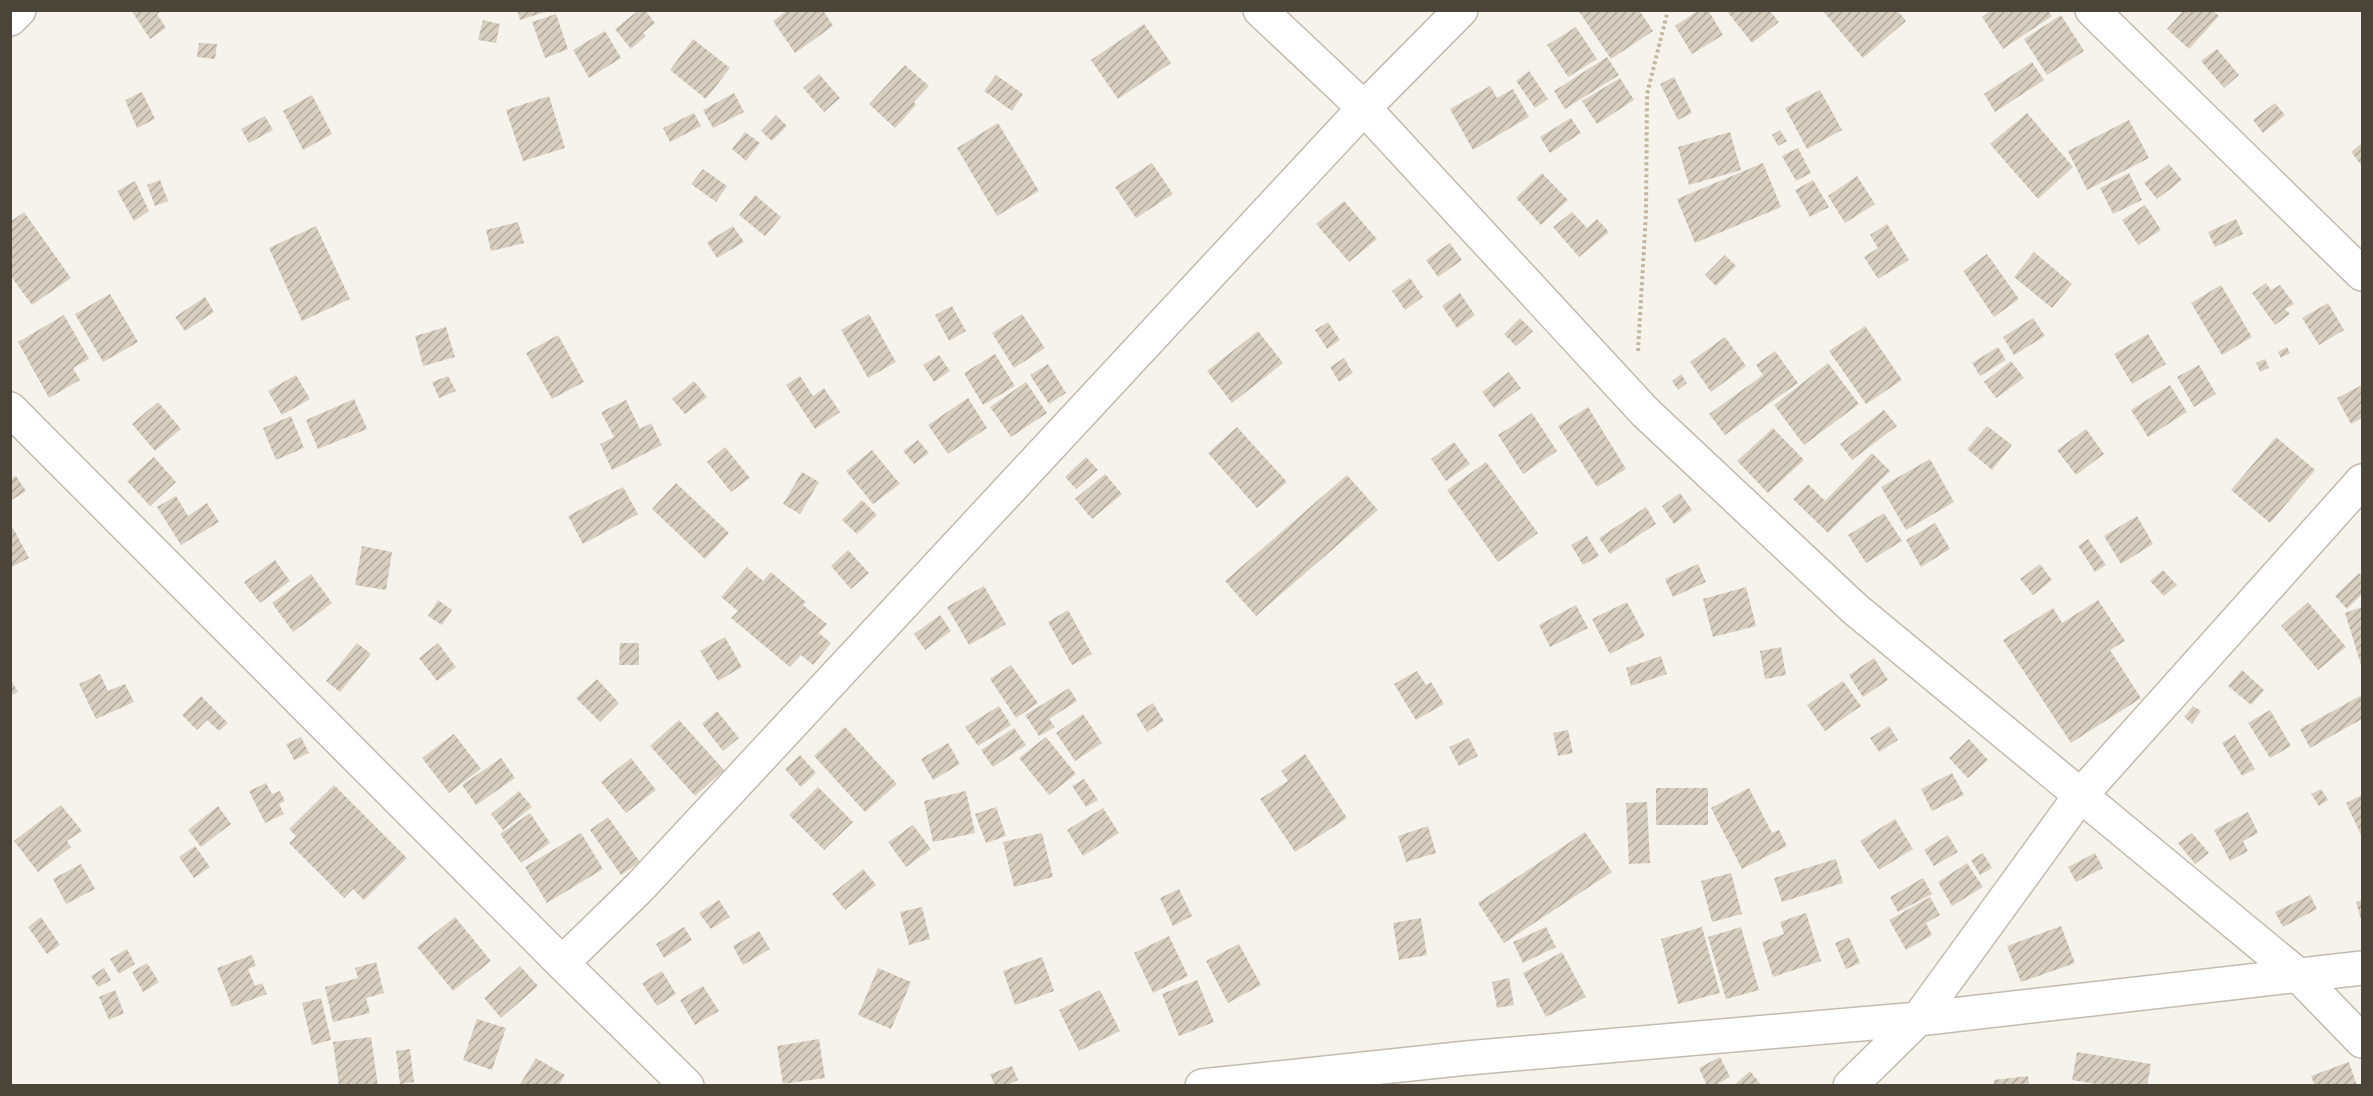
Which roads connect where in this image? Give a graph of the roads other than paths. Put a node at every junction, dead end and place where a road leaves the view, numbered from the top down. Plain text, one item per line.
1 (19, 10) edge
2 (1260, 10) edge
3 (1461, 10) edge
4 (2092, 10) edge
5 (10, 20) edge
6 (1364, 108) junction
7 (2362, 274) edge
8 (10, 409) edge
9 (2362, 481) edge
10 (2080, 796) junction
11 (562, 963) junction
12 (2362, 968) edge
13 (2298, 975) junction
14 (1918, 1018) junction
15 (2362, 1041) edge
16 (687, 1086) edge
17 (1202, 1086) edge
18 (1850, 1086) edge

1 - 5 street
2 - 6 street
3 - 6 street
4 - 7 street
6 - 10 street
6 - 11 street
8 - 11 street
9 - 10 street
10 - 13 street
10 - 14 street
11 - 16 street
12 - 13 street
13 - 14 street
13 - 15 street
14 - 17 street
14 - 18 street

